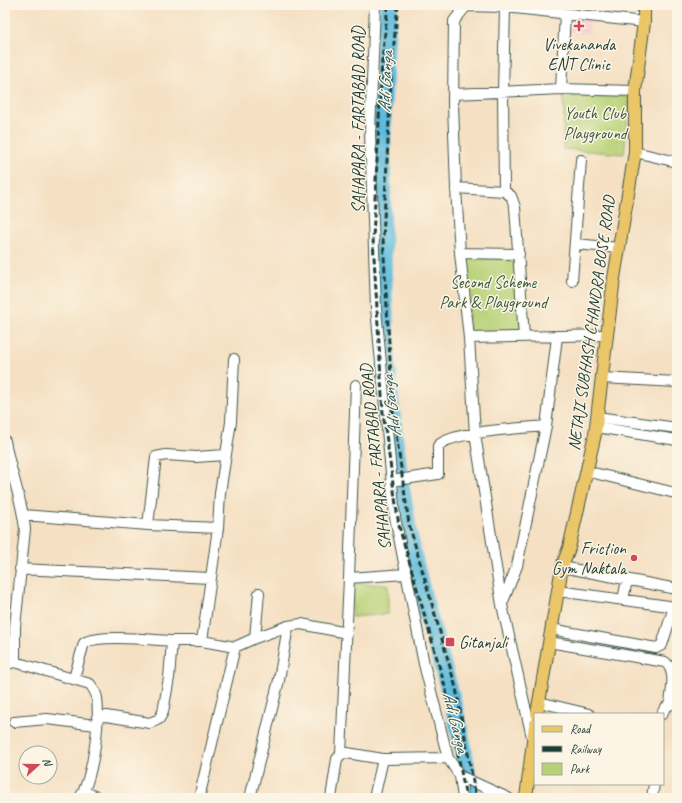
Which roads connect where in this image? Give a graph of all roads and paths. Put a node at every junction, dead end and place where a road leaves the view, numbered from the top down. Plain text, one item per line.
1 (644, 5) edge
2 (375, 6) edge
3 (467, 6) edge
4 (504, 7) junction
5 (531, 8) edge
6 (565, 14) junction
7 (644, 22) junction
8 (561, 89) junction
9 (635, 91) junction
10 (503, 92) junction
11 (454, 94) junction
12 (635, 152) junction
13 (581, 160) dead end
14 (677, 162) edge
15 (456, 188) junction
16 (504, 191) junction
17 (575, 244) junction
18 (619, 248) junction
19 (460, 253) junction
20 (519, 254) junction
21 (572, 281) dead end
22 (607, 335) junction
23 (524, 337) junction
24 (557, 337) junction
25 (469, 338) junction
26 (234, 359) dead end
27 (602, 378) junction
28 (677, 382) edge
29 (356, 385) dead end
30 (596, 422) junction
31 (546, 426) junction
32 (677, 428) edge
33 (475, 434) junction
34 (677, 440) edge
35 (5, 441) edge
36 (225, 455) junction
37 (586, 471) junction
38 (397, 480) junction
39 (677, 492) edge
40 (24, 516) junction
41 (148, 525) junction
42 (218, 528) junction
43 (562, 567) junction
44 (20, 569) junction
45 (405, 574) junction
46 (210, 578) junction
47 (349, 578) junction
48 (626, 580) junction
49 (665, 587) junction
50 (677, 589) edge
51 (558, 591) junction
52 (259, 593) dead end
53 (623, 600) junction
54 (502, 605) junction
55 (662, 605) junction
56 (288, 626) junction
57 (551, 628) junction
58 (347, 633) junction
59 (255, 638) junction
60 (172, 641) junction
61 (202, 641) junction
62 (549, 642) junction
63 (236, 647) junction
64 (10, 663) edge
65 (74, 678) junction
66 (674, 704) edge
67 (538, 708) edge
68 (580, 713) edge
69 (662, 713) edge
70 (97, 721) junction
71 (14, 722) dead end
72 (534, 732) edge
73 (533, 740) junction
74 (340, 754) junction
75 (448, 758) junction
76 (383, 759) junction
77 (462, 777) junction
78 (654, 785) edge
79 (82, 795) edge
80 (100, 798) edge
81 (199, 798) edge
82 (250, 798) edge
83 (331, 798) edge
84 (374, 798) edge
85 (463, 798) edge
86 (508, 798) edge
87 (526, 798) edge
88 (652, 798) edge

1 - 7 main road, NETAJI SUBHASH CHANDRA BOSE ROAD
2 - 38 street, SAHAPARA - FARTABAD ROAD
3 - 4 street
3 - 11 street
4 - 5 street
4 - 10 street
5 - 6 street
6 - 7 street
6 - 8 street
7 - 9 main road, NETAJI SUBHASH CHANDRA BOSE ROAD
8 - 9 street
8 - 10 street
9 - 12 main road, NETAJI SUBHASH CHANDRA BOSE ROAD
10 - 11 street
10 - 16 street
11 - 15 street
12 - 14 street
12 - 18 main road, NETAJI SUBHASH CHANDRA BOSE ROAD
13 - 17 street
15 - 16 street
15 - 19 street
16 - 20 street
17 - 18 street
17 - 21 street
18 - 22 main road, NETAJI SUBHASH CHANDRA BOSE ROAD
19 - 20 street
19 - 25 street
20 - 23 street
22 - 24 street
22 - 27 main road, NETAJI SUBHASH CHANDRA BOSE ROAD
23 - 24 street
23 - 25 street
24 - 31 street
25 - 33 street
26 - 36 street
27 - 28 street
27 - 30 main road, NETAJI SUBHASH CHANDRA BOSE ROAD
29 - 47 street
30 - 32 street
30 - 34 street
30 - 37 main road, NETAJI SUBHASH CHANDRA BOSE ROAD
31 - 33 street
31 - 54 street
33 - 38 street
33 - 54 street
35 - 40 street
36 - 41 street
36 - 42 street
37 - 39 street
37 - 43 main road, NETAJI SUBHASH CHANDRA BOSE ROAD
38 - 45 street, SAHAPARA - FARTABAD ROAD
40 - 41 street
40 - 44 street
41 - 42 street
42 - 46 street
43 - 48 street
43 - 51 main road, NETAJI SUBHASH CHANDRA BOSE ROAD
44 - 46 street
44 - 64 street
45 - 47 street
45 - 75 street, SAHAPARA - FARTABAD ROAD
46 - 61 street
47 - 58 street
48 - 49 street
48 - 53 street
49 - 50 street
49 - 55 street
51 - 53 street
51 - 57 main road, NETAJI SUBHASH CHANDRA BOSE ROAD
52 - 59 street
53 - 55 street
54 - 73 street
55 - 57 street
56 - 58 street
56 - 59 street
56 - 82 street
57 - 62 main road, NETAJI SUBHASH CHANDRA BOSE ROAD
58 - 74 street
59 - 63 street
60 - 61 street
60 - 65 street
60 - 70 street
61 - 63 street
62 - 66 street
62 - 67 main road, NETAJI SUBHASH CHANDRA BOSE ROAD
63 - 81 street
64 - 65 street
65 - 70 street
66 - 69 street
67 - 68 street
70 - 71 street
70 - 79 street
72 - 73 main road
73 - 87 main road
74 - 76 street
74 - 83 street
75 - 76 street
75 - 77 street, SAHAPARA - FARTABAD ROAD
76 - 84 street
77 - 85 street, SAHAPARA - FARTABAD ROAD
77 - 86 street
78 - 88 street
79 - 80 street

